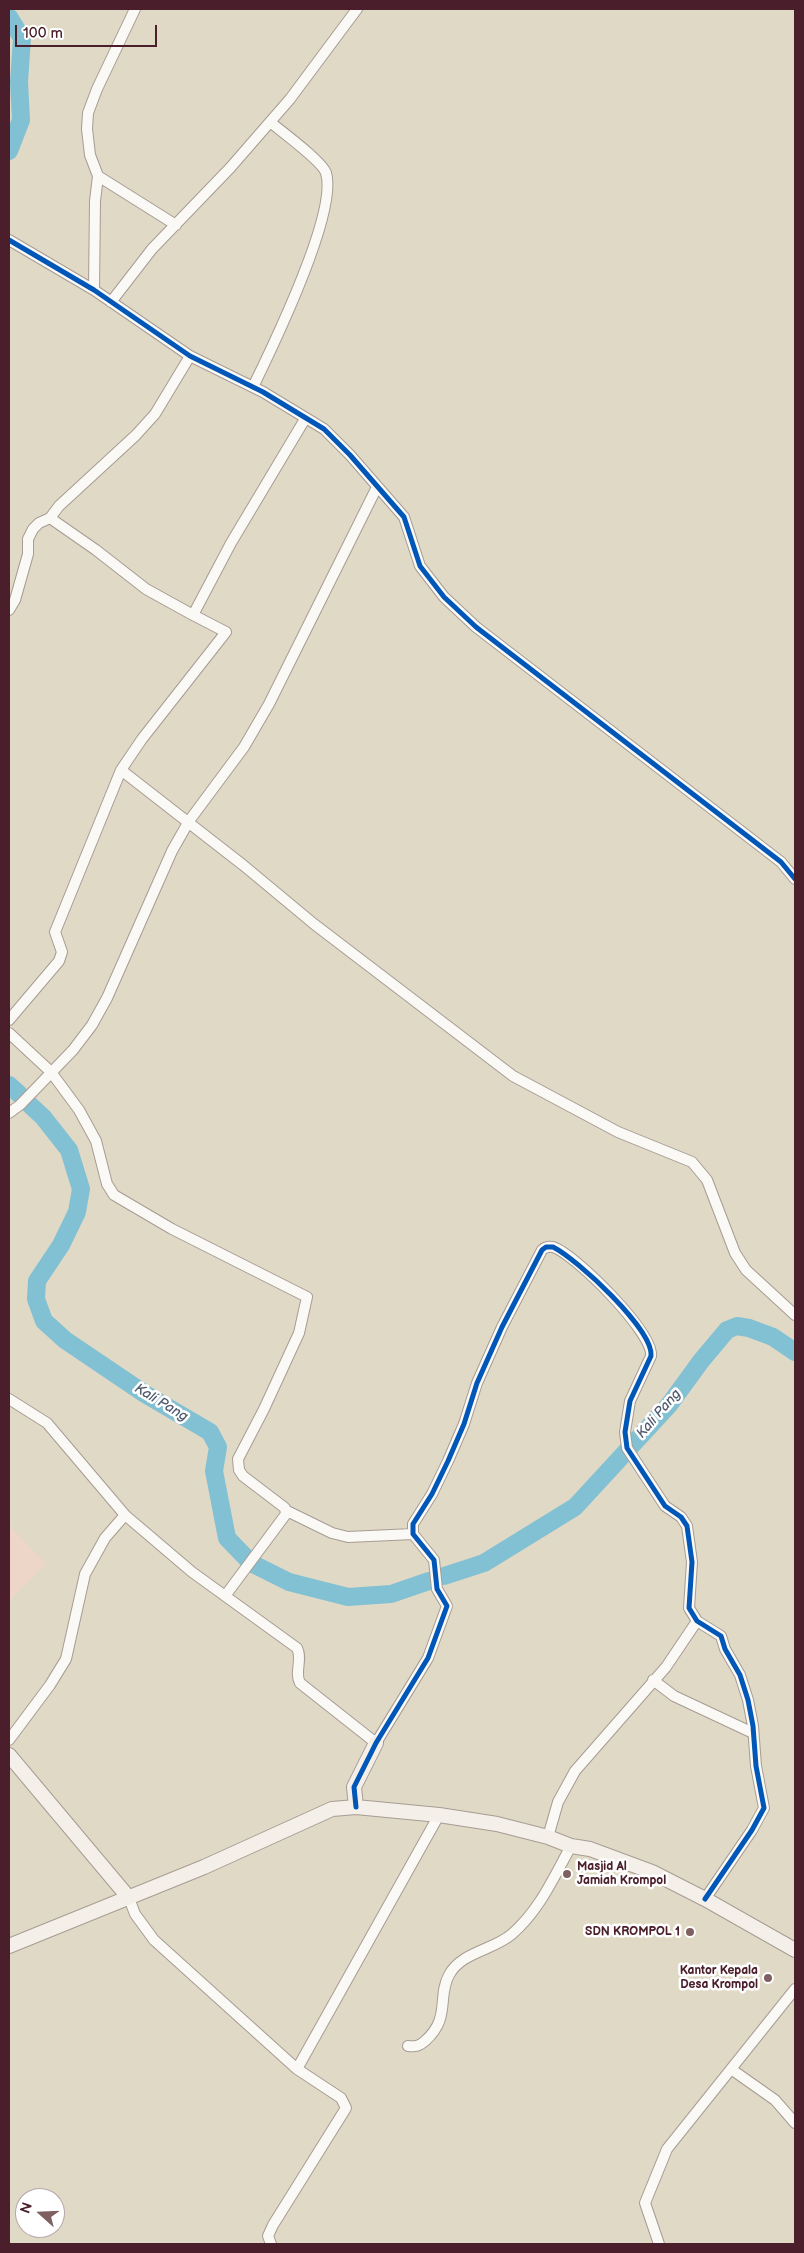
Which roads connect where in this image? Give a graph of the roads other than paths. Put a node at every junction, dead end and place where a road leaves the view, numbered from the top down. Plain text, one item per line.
1 (135, 9) edge
2 (357, 9) edge
3 (270, 122) junction
4 (98, 176) junction
5 (176, 225) junction
6 (9, 240) edge
7 (94, 290) junction
8 (111, 302) junction
9 (190, 356) junction
10 (253, 387) junction
11 (305, 419) junction
12 (378, 487) junction
13 (50, 518) junction
14 (9, 610) edge
15 (192, 615) junction
16 (121, 770) junction
17 (189, 821) junction
18 (795, 879) edge
19 (9, 1020) edge
20 (9, 1033) edge
21 (51, 1072) junction
22 (9, 1113) edge
23 (795, 1315) edge
24 (9, 1399) edge
25 (287, 1511) junction
26 (125, 1515) junction
27 (413, 1534) junction
28 (225, 1596) junction
29 (697, 1621) junction
30 (653, 1680) junction
31 (753, 1733) junction
32 (9, 1740) edge
33 (376, 1743) junction
34 (9, 1755) edge
35 (356, 1806) junction
36 (439, 1815) junction
37 (548, 1838) junction
38 (571, 1846) junction
39 (129, 1898) junction
40 (705, 1899) junction
41 (9, 1946) edge
42 (795, 1950) edge
43 (795, 1989) edge
44 (408, 2046) dead end
45 (297, 2069) junction
46 (731, 2069) junction
47 (795, 2123) edge
48 (272, 2244) edge
49 (658, 2244) edge

1 - 4 street
2 - 3 street
3 - 5 street
3 - 10 street
4 - 5 street
4 - 7 street
5 - 8 street
6 - 7 street
7 - 8 street
8 - 9 street
9 - 10 street
9 - 13 street
10 - 11 street
11 - 12 street
11 - 15 street
12 - 17 street
12 - 18 street
13 - 14 street
13 - 15 street
15 - 16 street
16 - 17 street
16 - 19 street
17 - 21 street
17 - 23 street
20 - 21 street
21 - 22 street
21 - 25 street
24 - 26 street
25 - 27 street
25 - 28 street
26 - 28 street
26 - 32 street
27 - 29 street
27 - 33 street
28 - 33 street
29 - 30 street
29 - 31 street
30 - 31 street
30 - 37 street
31 - 40 street
33 - 35 street
34 - 39 street
35 - 36 street
35 - 39 street
36 - 37 street
36 - 45 street
37 - 38 street
38 - 40 street
38 - 44 street
39 - 41 street
39 - 45 street
40 - 42 street
43 - 46 street
45 - 48 street
46 - 47 street
46 - 49 street

